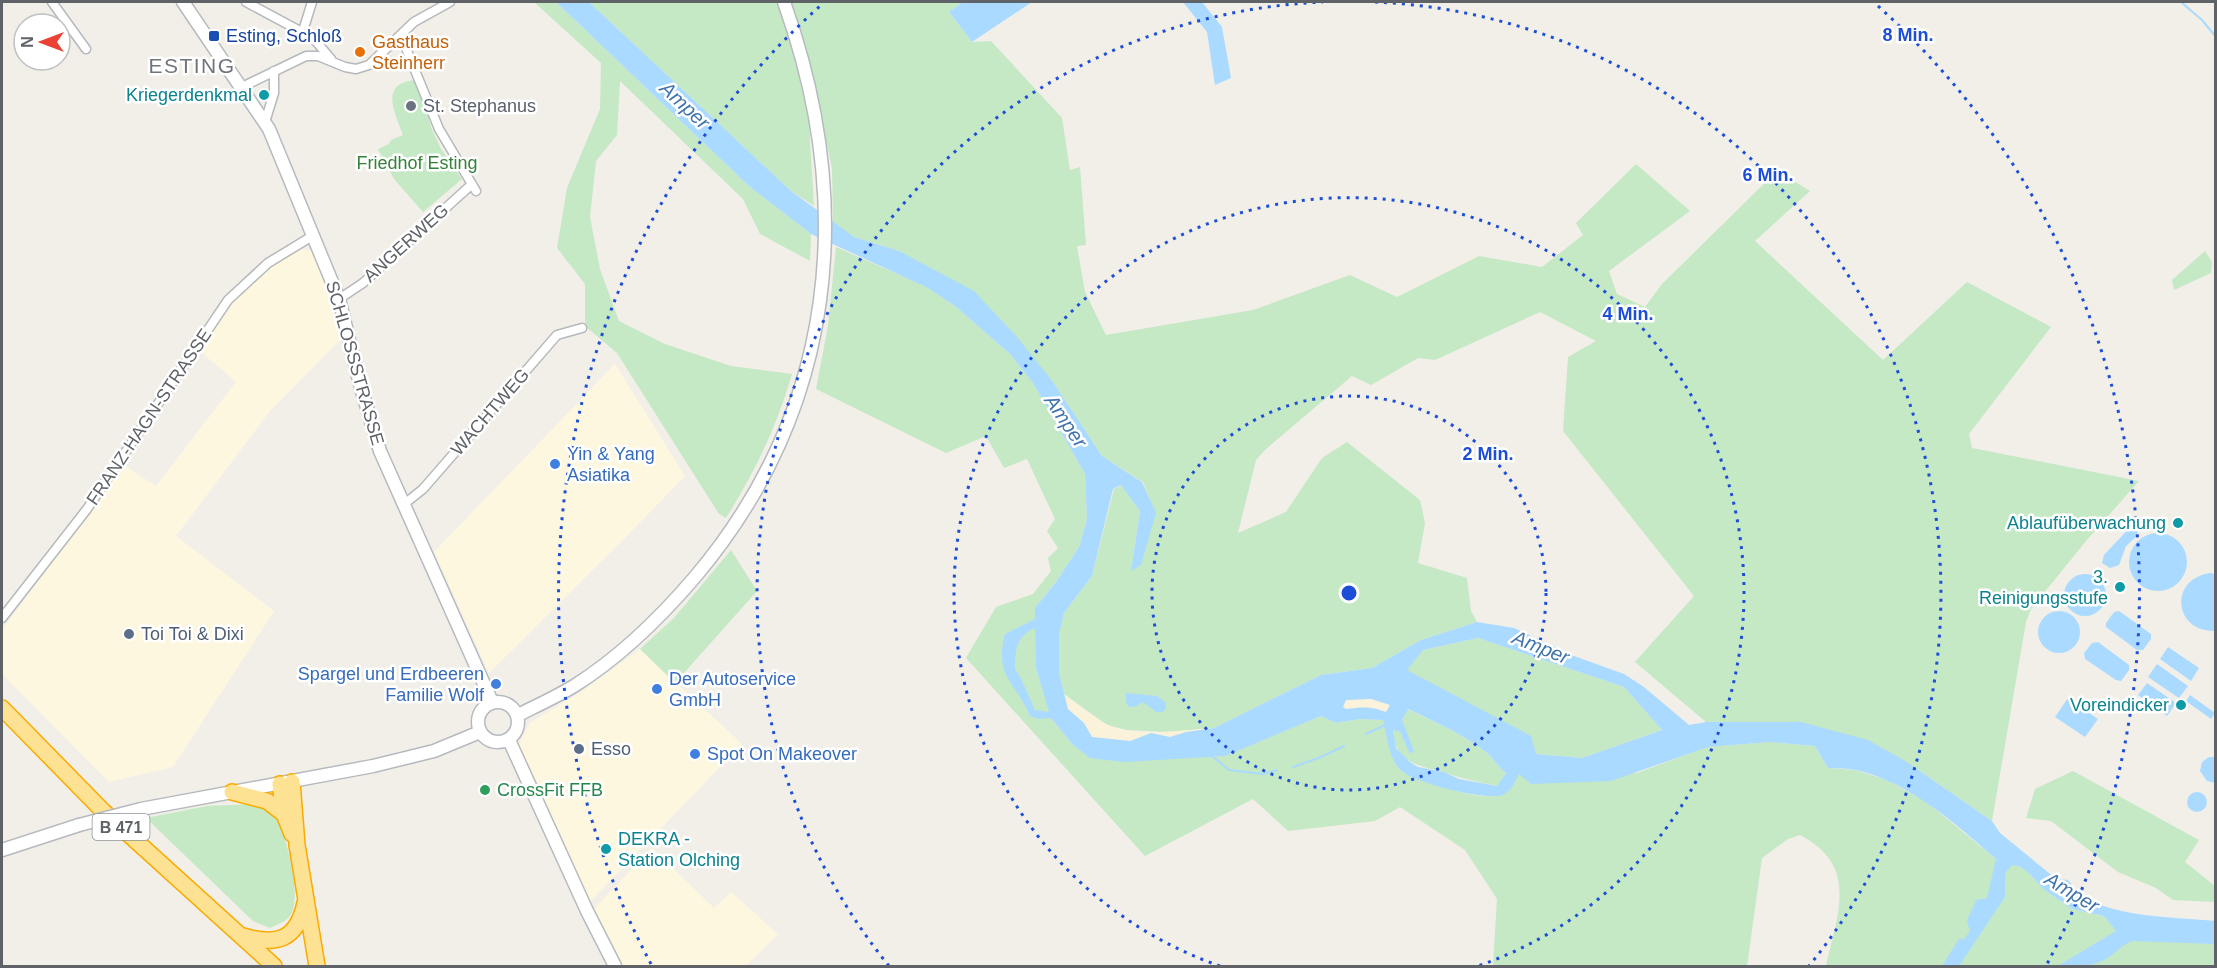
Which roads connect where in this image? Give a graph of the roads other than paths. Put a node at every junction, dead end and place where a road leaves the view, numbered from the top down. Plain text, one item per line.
1 (51, 2) edge
2 (183, 2) edge
3 (246, 2) edge
4 (312, 2) edge
5 (784, 2) edge
6 (443, 3) edge
7 (303, 31) junction
8 (401, 36) junction
9 (86, 49) dead end
10 (332, 60) junction
11 (274, 72) junction
12 (242, 87) junction
13 (265, 122) junction
14 (314, 235) junction
15 (339, 299) junction
16 (582, 328) dead end
17 (403, 505) junction
18 (2, 618) edge
19 (492, 702) junction
20 (2, 708) edge
21 (518, 715) junction
22 (7, 718) edge
23 (480, 732) junction
24 (509, 740) junction
25 (286, 783) junction
26 (232, 792) junction
27 (284, 814) junction
28 (297, 845) junction
29 (2, 850) edge
30 (305, 900) junction
31 (241, 936) junction
32 (274, 966) edge
33 (317, 966) edge
34 (615, 966) edge

1 - 9 street
2 - 12 main road, SCHLOSSSTRASSE
3 - 7 street
4 - 7 street
5 - 21 main road
6 - 8 street
7 - 10 street
8 - 10 street
8 - 15 street, ANGERWEG
10 - 11 street
11 - 12 street
11 - 13 street
12 - 13 main road, SCHLOSSSTRASSE
13 - 14 main road, SCHLOSSSTRASSE
14 - 15 main road, SCHLOSSSTRASSE
14 - 18 street, FRANZ-HAGN-STRASSE
15 - 17 main road, SCHLOSSSTRASSE
16 - 17 street, WACHTWEG
17 - 19 main road, SCHLOSSSTRASSE
19 - 21 main road
19 - 23 main road
20 - 22 highway, B 471
21 - 24 main road
22 - 31 highway, B 471
23 - 24 main road
23 - 25 main road
24 - 34 main road
25 - 26 main road
25 - 27 highway
25 - 28 highway
26 - 27 highway
26 - 29 main road, bridge
27 - 28 highway
28 - 30 highway
30 - 31 highway
30 - 33 highway
31 - 32 highway, B 471

